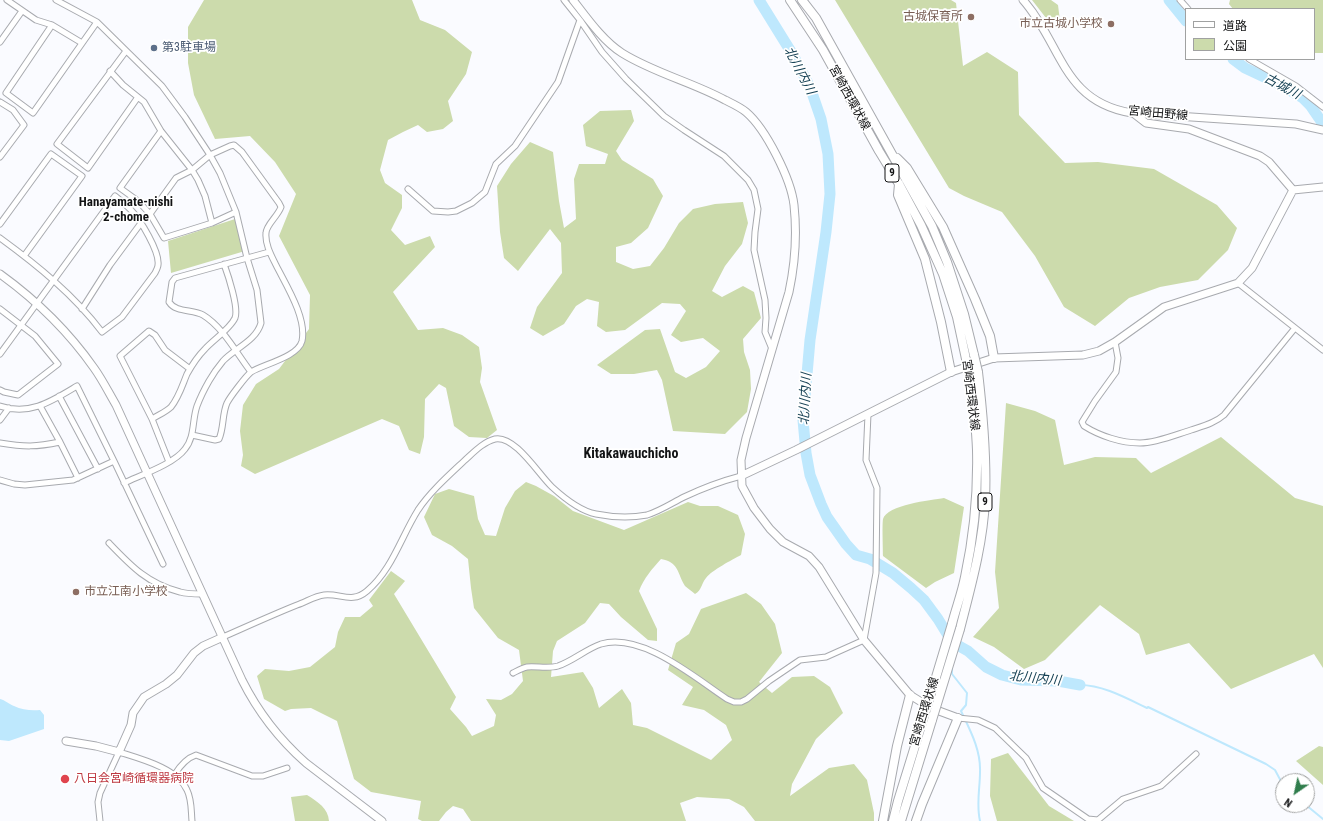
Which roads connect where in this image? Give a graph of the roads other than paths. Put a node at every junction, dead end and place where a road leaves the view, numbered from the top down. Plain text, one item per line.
1 (7, 0) edge
2 (56, 0) edge
3 (564, 0) edge
4 (573, 0) edge
5 (790, 0) edge
6 (802, 0) edge
7 (1023, 0) edge
8 (1180, 0) edge
9 (1187, 8) edge
10 (22, 11) junction
11 (580, 20) junction
12 (98, 22) junction
13 (52, 25) junction
14 (0, 42) edge
15 (82, 43) junction
16 (126, 51) junction
17 (1251, 60) edge
18 (110, 71) junction
19 (138, 97) junction
20 (0, 102) edge
21 (1323, 107) edge
22 (1132, 113) junction
23 (1320, 129) edge
24 (161, 131) junction
25 (892, 154) junction
26 (210, 155) junction
27 (0, 157) edge
28 (192, 170) junction
29 (899, 184) junction
30 (1323, 187) edge
31 (408, 189) dead end
32 (1293, 190) junction
33 (236, 212) junction
34 (150, 214) junction
35 (141, 223) junction
36 (212, 223) junction
37 (0, 224) edge
38 (0, 238) edge
39 (269, 252) junction
40 (24, 256) junction
41 (247, 258) junction
42 (224, 264) junction
43 (0, 274) edge
44 (53, 279) junction
45 (1238, 283) junction
46 (37, 304) junction
47 (0, 309) edge
48 (82, 309) junction
49 (22, 325) junction
50 (1296, 328) junction
51 (222, 332) junction
52 (1115, 342) junction
53 (772, 349) junction
54 (1323, 350) edge
55 (235, 351) junction
56 (0, 354) edge
57 (994, 358) junction
58 (190, 369) junction
59 (251, 372) junction
60 (951, 372) junction
61 (0, 390) edge
62 (59, 396) junction
63 (0, 406) edge
64 (40, 406) junction
65 (9, 408) junction
66 (868, 414) junction
67 (152, 419) junction
68 (0, 420) edge
69 (192, 435) junction
70 (60, 442) junction
71 (0, 443) edge
72 (114, 461) junction
73 (169, 462) junction
74 (98, 469) junction
75 (147, 472) junction
76 (741, 476) junction
77 (78, 478) junction
78 (0, 480) edge
79 (124, 483) junction
80 (109, 543) dead end
81 (163, 564) dead end
82 (202, 594) junction
83 (223, 637) junction
84 (864, 640) junction
85 (513, 673) dead end
86 (910, 696) junction
87 (928, 718) junction
88 (958, 718) junction
89 (66, 741) dead end
90 (119, 752) junction
91 (1196, 754) dead end
92 (287, 768) dead end
93 (175, 774) junction
94 (100, 821) edge
95 (192, 821) edge
96 (382, 821) edge
97 (883, 821) edge
98 (893, 821) edge
99 (901, 821) edge
100 (916, 821) edge

1 - 10 street
2 - 12 street
3 - 11 street
4 - 53 street
5 - 29 main road, 宮崎西環状線 / 9
6 - 25 main road, 宮崎西環状線 / 9
7 - 22 street, 宮崎田野線
8 - 9 street
10 - 13 street
10 - 14 street
11 - 31 street
11 - 53 street
12 - 15 street
12 - 16 street
13 - 15 street
13 - 15 street
16 - 18 street
16 - 26 street
17 - 21 street
18 - 19 street
18 - 19 street
19 - 24 street
20 - 27 street
22 - 23 street, 宮崎田野線
22 - 32 street
24 - 28 street
24 - 34 street
25 - 57 main road
25 - 87 main road, 宮崎西環状線 / 9, bridge
26 - 28 street
26 - 33 street
26 - 39 street
28 - 34 street
28 - 36 street
29 - 60 main road
29 - 87 main road, 宮崎西環状線 / 9, bridge
30 - 32 street
32 - 45 street
33 - 36 street
33 - 41 street
34 - 36 street
35 - 44 street
35 - 48 street
35 - 48 street
37 - 40 street
38 - 40 street
39 - 41 street
39 - 59 street
40 - 44 street
41 - 42 street
41 - 55 street
42 - 51 street
42 - 51 street
43 - 46 street
44 - 46 street
44 - 48 street
45 - 50 street
45 - 52 street
46 - 49 street
46 - 75 street
47 - 49 street
49 - 56 street
49 - 61 street
50 - 52 street
50 - 54 street
51 - 55 street
51 - 58 street
52 - 57 street
53 - 76 street
55 - 59 street
55 - 69 street
57 - 60 street
58 - 67 street
58 - 67 street
59 - 69 street
60 - 66 street
62 - 64 street
62 - 72 street
62 - 74 street
63 - 65 street
64 - 65 street
64 - 70 street
65 - 68 street
66 - 76 street
66 - 84 street
67 - 73 street
69 - 73 street
70 - 71 street
70 - 77 street
72 - 74 street
72 - 79 street
73 - 75 street
74 - 77 street
75 - 79 street
75 - 82 street
76 - 83 street
76 - 84 street
77 - 78 street
79 - 81 street
80 - 82 street
82 - 83 street
83 - 90 street
83 - 96 street
84 - 85 street
84 - 86 street
86 - 88 street
86 - 97 main road
87 - 98 main road, 宮崎西環状線 / 9
87 - 99 main road, 宮崎西環状線 / 9
88 - 91 street
88 - 100 main road
89 - 90 street
90 - 93 street
90 - 94 street
92 - 93 street
93 - 95 street

